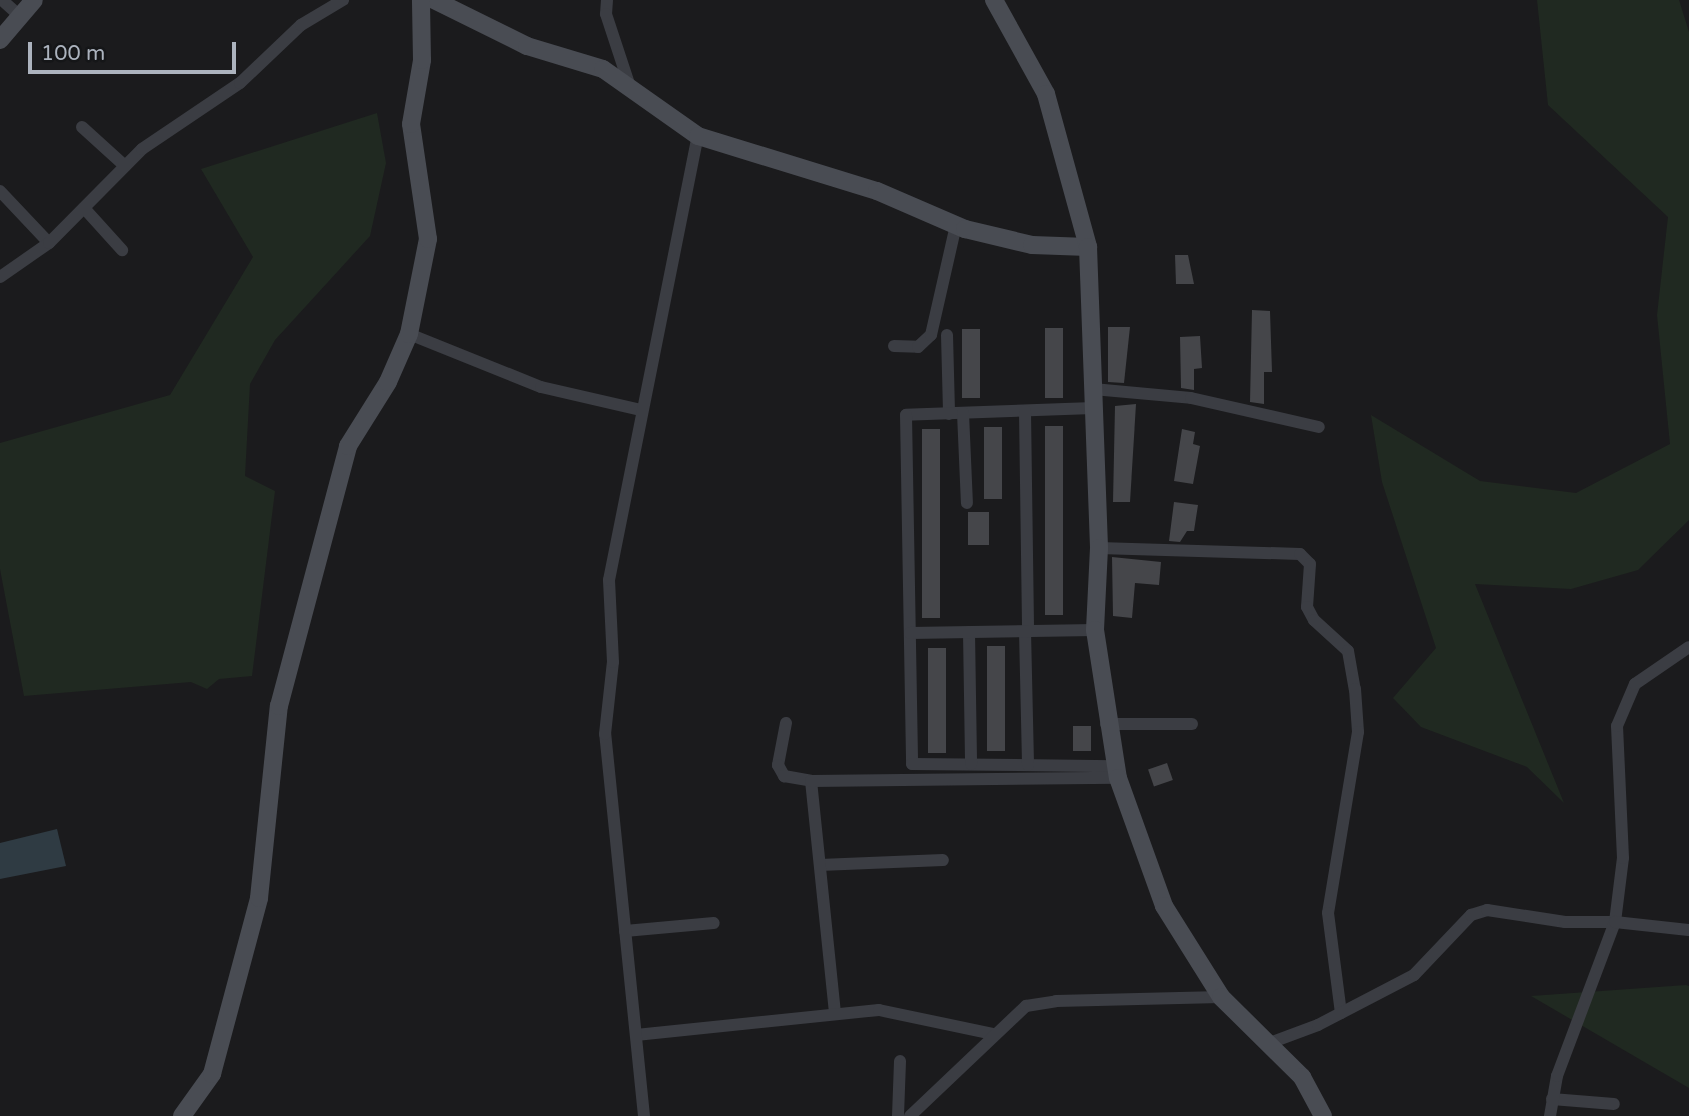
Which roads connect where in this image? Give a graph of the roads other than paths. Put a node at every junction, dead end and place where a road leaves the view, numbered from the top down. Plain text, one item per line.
1 (2, 0) edge
2 (34, 0) edge
3 (344, 0) edge
4 (421, 0) edge
5 (434, 0) edge
6 (607, 0) edge
7 (994, 0) edge
8 (20, 16) junction
9 (0, 40) edge
10 (631, 90) junction
11 (82, 127) dead end
12 (698, 136) junction
13 (125, 166) junction
14 (0, 191) edge
15 (84, 208) junction
16 (956, 225) junction
17 (49, 243) junction
18 (1088, 247) junction
19 (122, 250) dead end
20 (0, 277) edge
21 (409, 334) junction
22 (947, 335) dead end
23 (894, 346) dead end
24 (1093, 388) junction
25 (1093, 408) junction
26 (641, 410) junction
27 (1025, 411) junction
28 (963, 413) junction
29 (948, 414) junction
30 (1319, 427) dead end
31 (967, 503) dead end
32 (1099, 548) junction
33 (1095, 630) junction
34 (1027, 631) junction
35 (969, 632) junction
36 (910, 633) junction
37 (1689, 646) edge
38 (786, 723) dead end
39 (1106, 724) junction
40 (1192, 724) dead end
41 (971, 764) junction
42 (1028, 765) junction
43 (1116, 772) junction
44 (811, 781) junction
45 (943, 860) dead end
46 (820, 864) junction
47 (1615, 922) junction
48 (714, 923) dead end
49 (1689, 930) edge
50 (625, 932) junction
51 (1222, 997) junction
52 (835, 1013) junction
53 (1341, 1013) junction
54 (993, 1034) junction
55 (636, 1035) junction
56 (1270, 1043) junction
57 (900, 1061) dead end
58 (1552, 1099) junction
59 (1614, 1104) dead end
60 (182, 1116) edge
61 (644, 1116) edge
62 (898, 1116) edge
63 (910, 1116) edge
64 (1324, 1116) edge
65 (1550, 1116) edge

1 - 8 street
2 - 8 street
3 - 13 street
4 - 21 street
5 - 10 street
6 - 10 street
7 - 18 street
8 - 9 street
10 - 12 street
11 - 13 street
12 - 16 street
12 - 26 street
13 - 15 street
14 - 17 street
15 - 17 street
15 - 19 street
16 - 18 street
16 - 23 street
17 - 20 street
18 - 24 street
21 - 26 street
21 - 60 street
22 - 29 street
24 - 25 street
24 - 30 street
25 - 27 street
25 - 32 street
26 - 50 street
27 - 28 street
27 - 34 street
28 - 29 street
28 - 31 street
29 - 36 street
32 - 33 street
32 - 53 street
33 - 34 street
33 - 39 street
34 - 35 street
34 - 42 street
35 - 36 street
35 - 41 street
36 - 41 street
37 - 47 street
38 - 44 street
39 - 40 street
39 - 43 street
41 - 42 street
42 - 43 street
43 - 44 street
43 - 51 street
44 - 46 street
45 - 46 street
46 - 52 street
47 - 49 street
47 - 53 street
47 - 58 street
48 - 50 street
50 - 55 street
51 - 54 street
51 - 56 street
52 - 54 street
52 - 55 street
53 - 56 street
54 - 63 street
55 - 61 street
56 - 64 street
57 - 62 street
58 - 59 street
58 - 65 street

